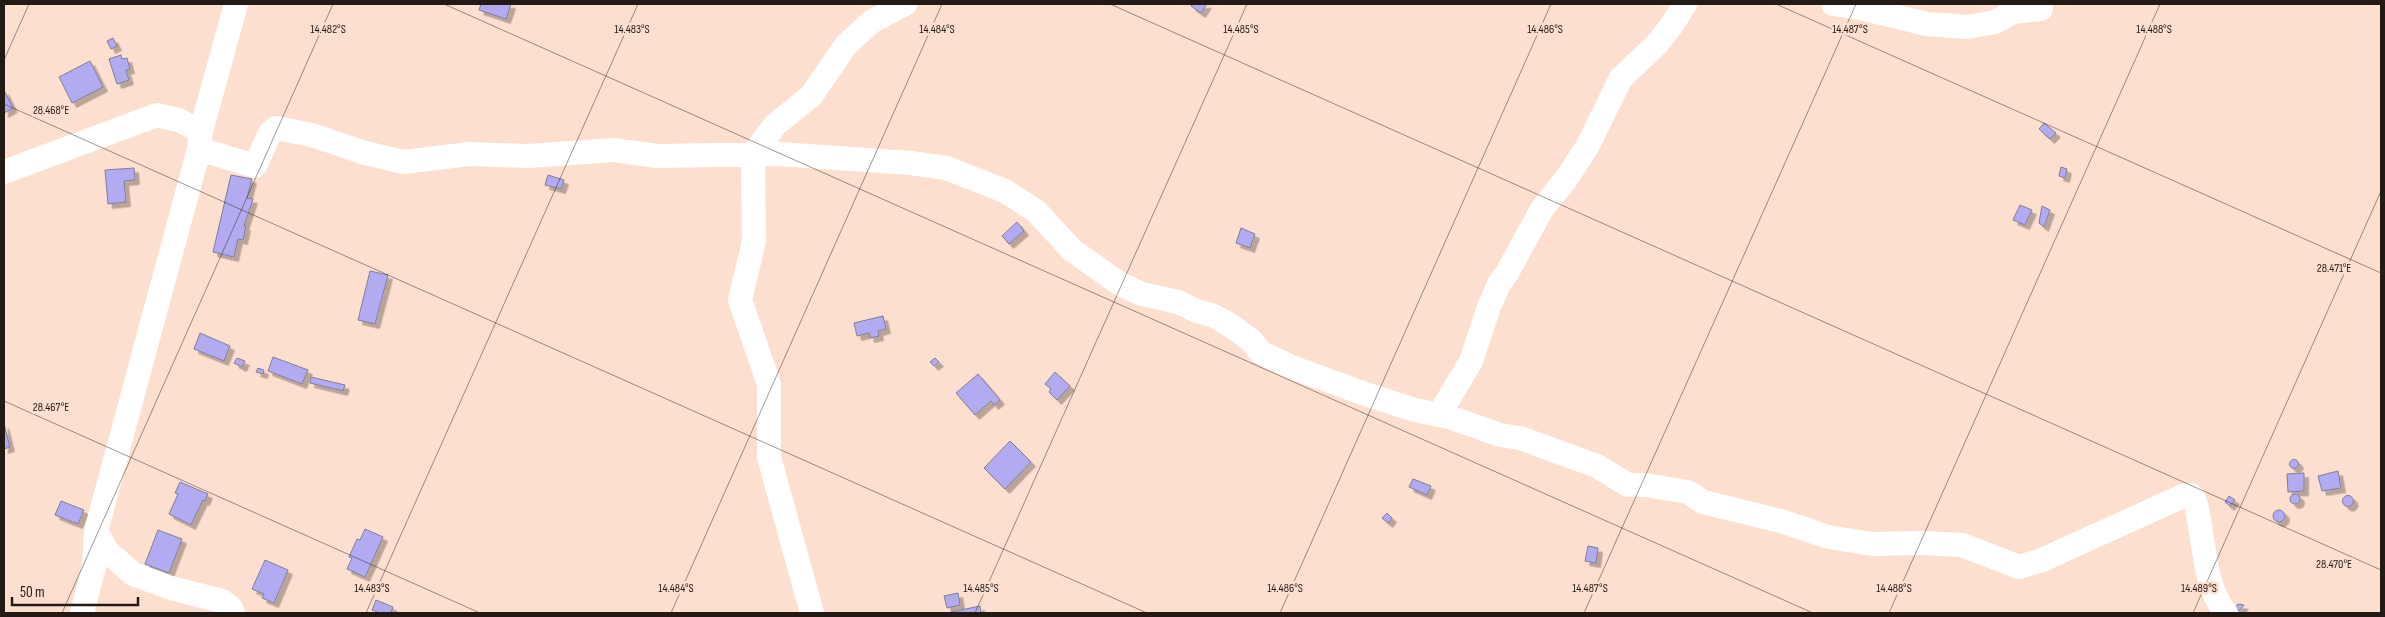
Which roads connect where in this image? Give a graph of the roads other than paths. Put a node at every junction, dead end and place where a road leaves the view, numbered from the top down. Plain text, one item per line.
1 (236, 4) edge
2 (905, 4) edge
3 (1684, 4) edge
4 (1833, 4) edge
5 (2041, 9) dead end
6 (200, 140) junction
7 (752, 154) junction
8 (4, 172) edge
9 (1439, 415) junction
10 (96, 531) junction
11 (82, 613) edge
12 (233, 613) edge
13 (812, 613) edge
14 (2226, 613) edge

1 - 6 street
2 - 7 street
3 - 9 street
4 - 5 street
6 - 7 street
6 - 8 street
6 - 10 street
7 - 9 street
7 - 13 street
9 - 14 street
10 - 11 street
10 - 12 street

